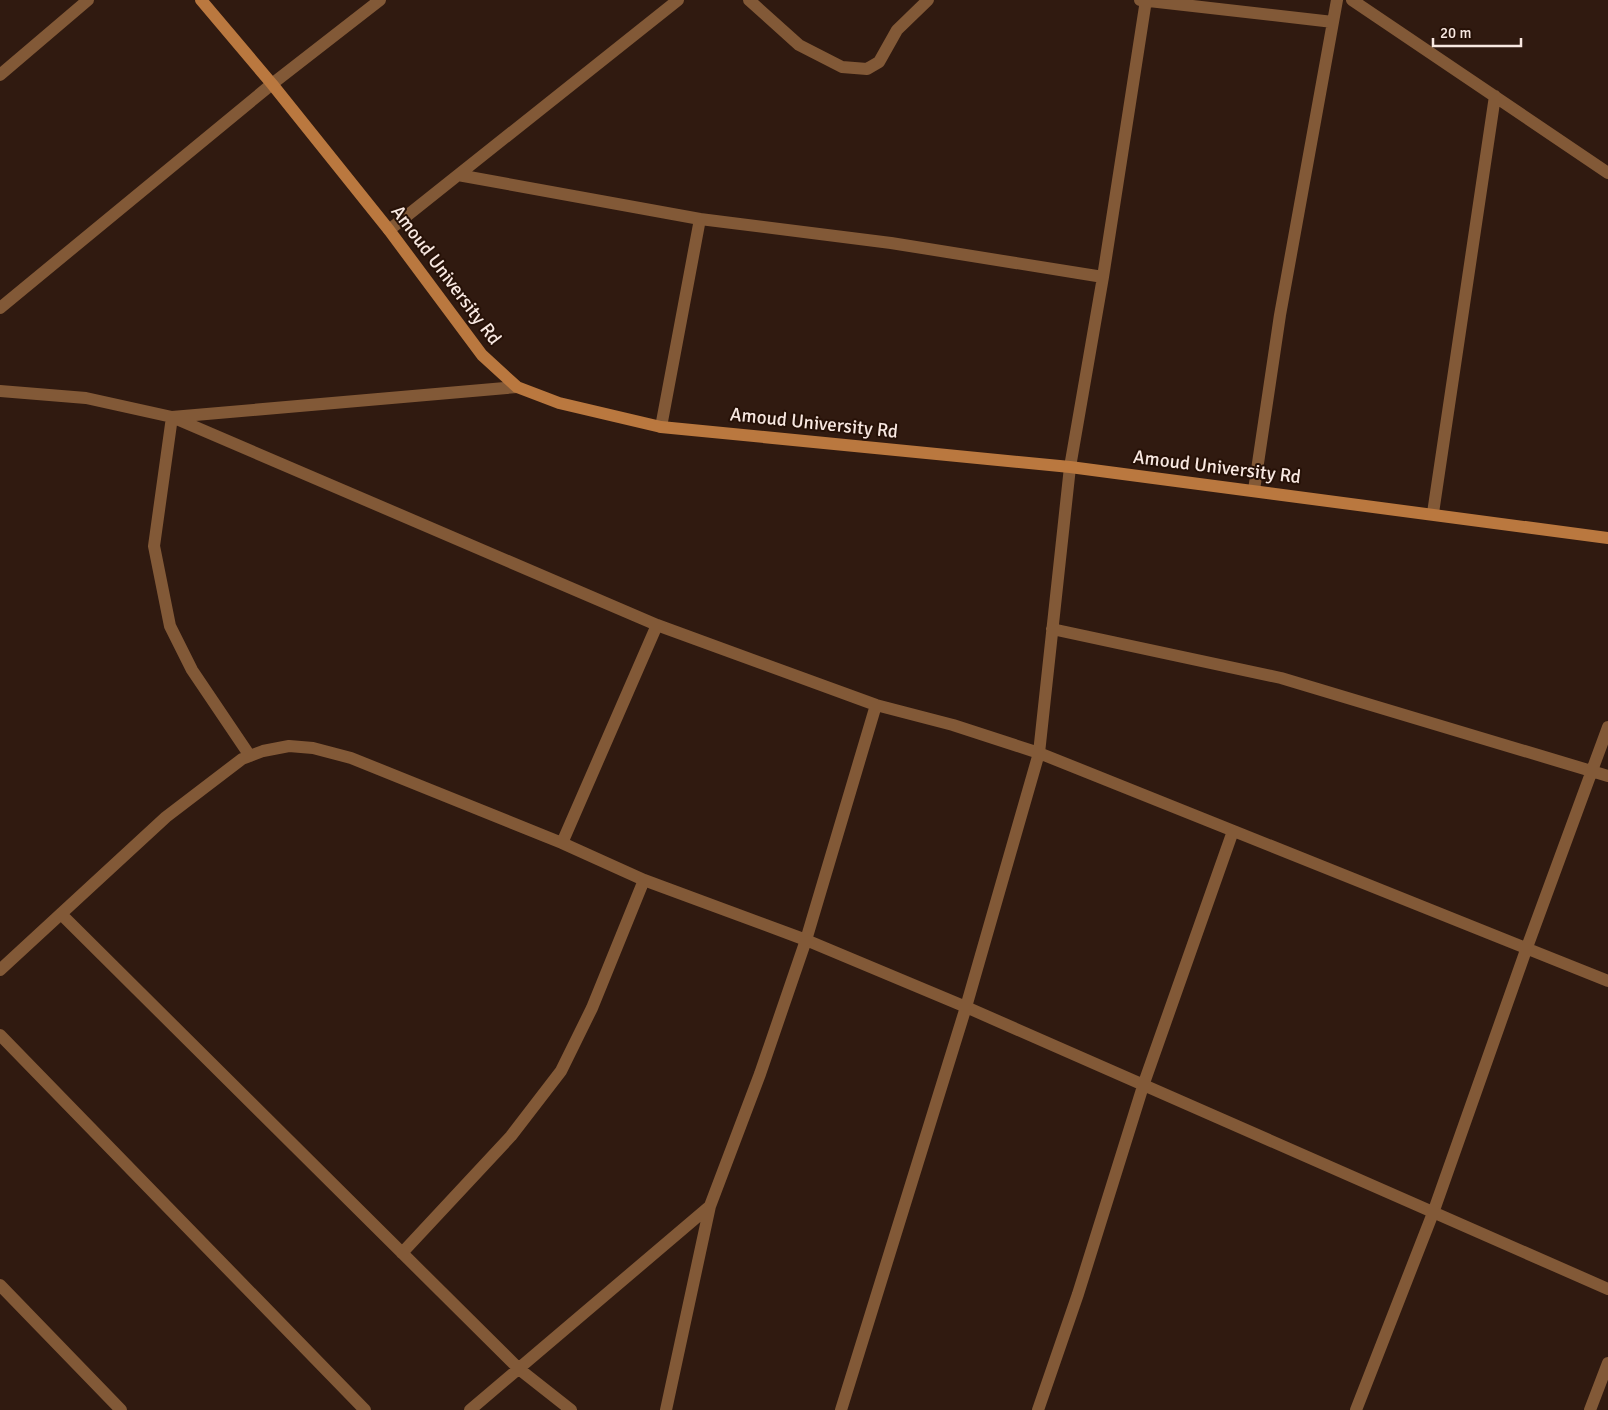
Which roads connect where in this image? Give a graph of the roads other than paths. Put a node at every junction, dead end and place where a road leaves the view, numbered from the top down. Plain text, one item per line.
1 (88, 0) edge
2 (201, 0) edge
3 (380, 0) edge
4 (678, 0) edge
5 (749, 0) edge
6 (928, 0) edge
7 (1143, 0) edge
8 (1337, 0) edge
9 (1352, 0) edge
10 (1333, 22) junction
11 (0, 76) edge
12 (272, 84) junction
13 (1494, 96) junction
14 (1608, 173) edge
15 (458, 175) junction
16 (700, 219) junction
17 (389, 230) junction
18 (1103, 278) junction
19 (0, 308) edge
20 (517, 387) junction
21 (0, 391) edge
22 (172, 417) junction
23 (661, 427) junction
24 (1070, 467) junction
25 (1254, 490) junction
26 (1433, 514) junction
27 (1608, 538) edge
28 (657, 625) junction
29 (1052, 629) junction
30 (876, 705) junction
31 (1608, 727) edge
32 (1040, 754) junction
33 (250, 756) junction
34 (1591, 769) junction
35 (1608, 776) edge
36 (1233, 831) junction
37 (562, 843) junction
38 (644, 880) junction
39 (61, 914) junction
40 (806, 940) junction
41 (1526, 950) junction
42 (0, 970) edge
43 (1608, 981) edge
44 (966, 1007) junction
45 (0, 1035) edge
46 (1144, 1083) junction
47 (710, 1206) junction
48 (1432, 1213) junction
49 (402, 1253) junction
50 (0, 1285) edge
51 (1608, 1289) edge
52 (1608, 1363) edge
53 (519, 1369) junction
54 (120, 1410) edge
55 (365, 1410) edge
56 (470, 1410) edge
57 (571, 1410) edge
58 (666, 1410) edge
59 (841, 1410) edge
60 (1038, 1410) edge
61 (1356, 1410) edge
62 (1590, 1410) edge

1 - 11 street
2 - 12 street, Amoud University Rd
3 - 12 street
4 - 15 street
5 - 6 street
7 - 10 street
7 - 18 street
8 - 10 street
9 - 13 street
10 - 25 street
12 - 17 street, Amoud University Rd
12 - 19 street
13 - 14 street
13 - 26 street
15 - 16 street
15 - 17 street
16 - 18 street
16 - 23 street
17 - 20 street, Amoud University Rd
18 - 24 street
20 - 22 street
20 - 23 street, Amoud University Rd
21 - 22 street
22 - 28 street
22 - 33 street
23 - 24 street, Amoud University Rd
24 - 25 street, Amoud University Rd
24 - 29 street
25 - 26 street, Amoud University Rd
26 - 27 street, Amoud University Rd
28 - 30 street
28 - 37 street
29 - 32 street
29 - 34 street
30 - 32 street
30 - 40 street
31 - 34 street
32 - 36 street
32 - 44 street
33 - 37 street
33 - 39 street
34 - 35 street
34 - 41 street
36 - 41 street
36 - 46 street
37 - 38 street
38 - 40 street
38 - 49 street
39 - 42 street
39 - 49 street
40 - 44 street
40 - 47 street
41 - 43 street
41 - 48 street
44 - 46 street
44 - 59 street
45 - 55 street
46 - 48 street
46 - 60 street
47 - 53 street
47 - 58 street
48 - 51 street
48 - 61 street
49 - 53 street
50 - 54 street
52 - 62 street
53 - 56 street
53 - 57 street

